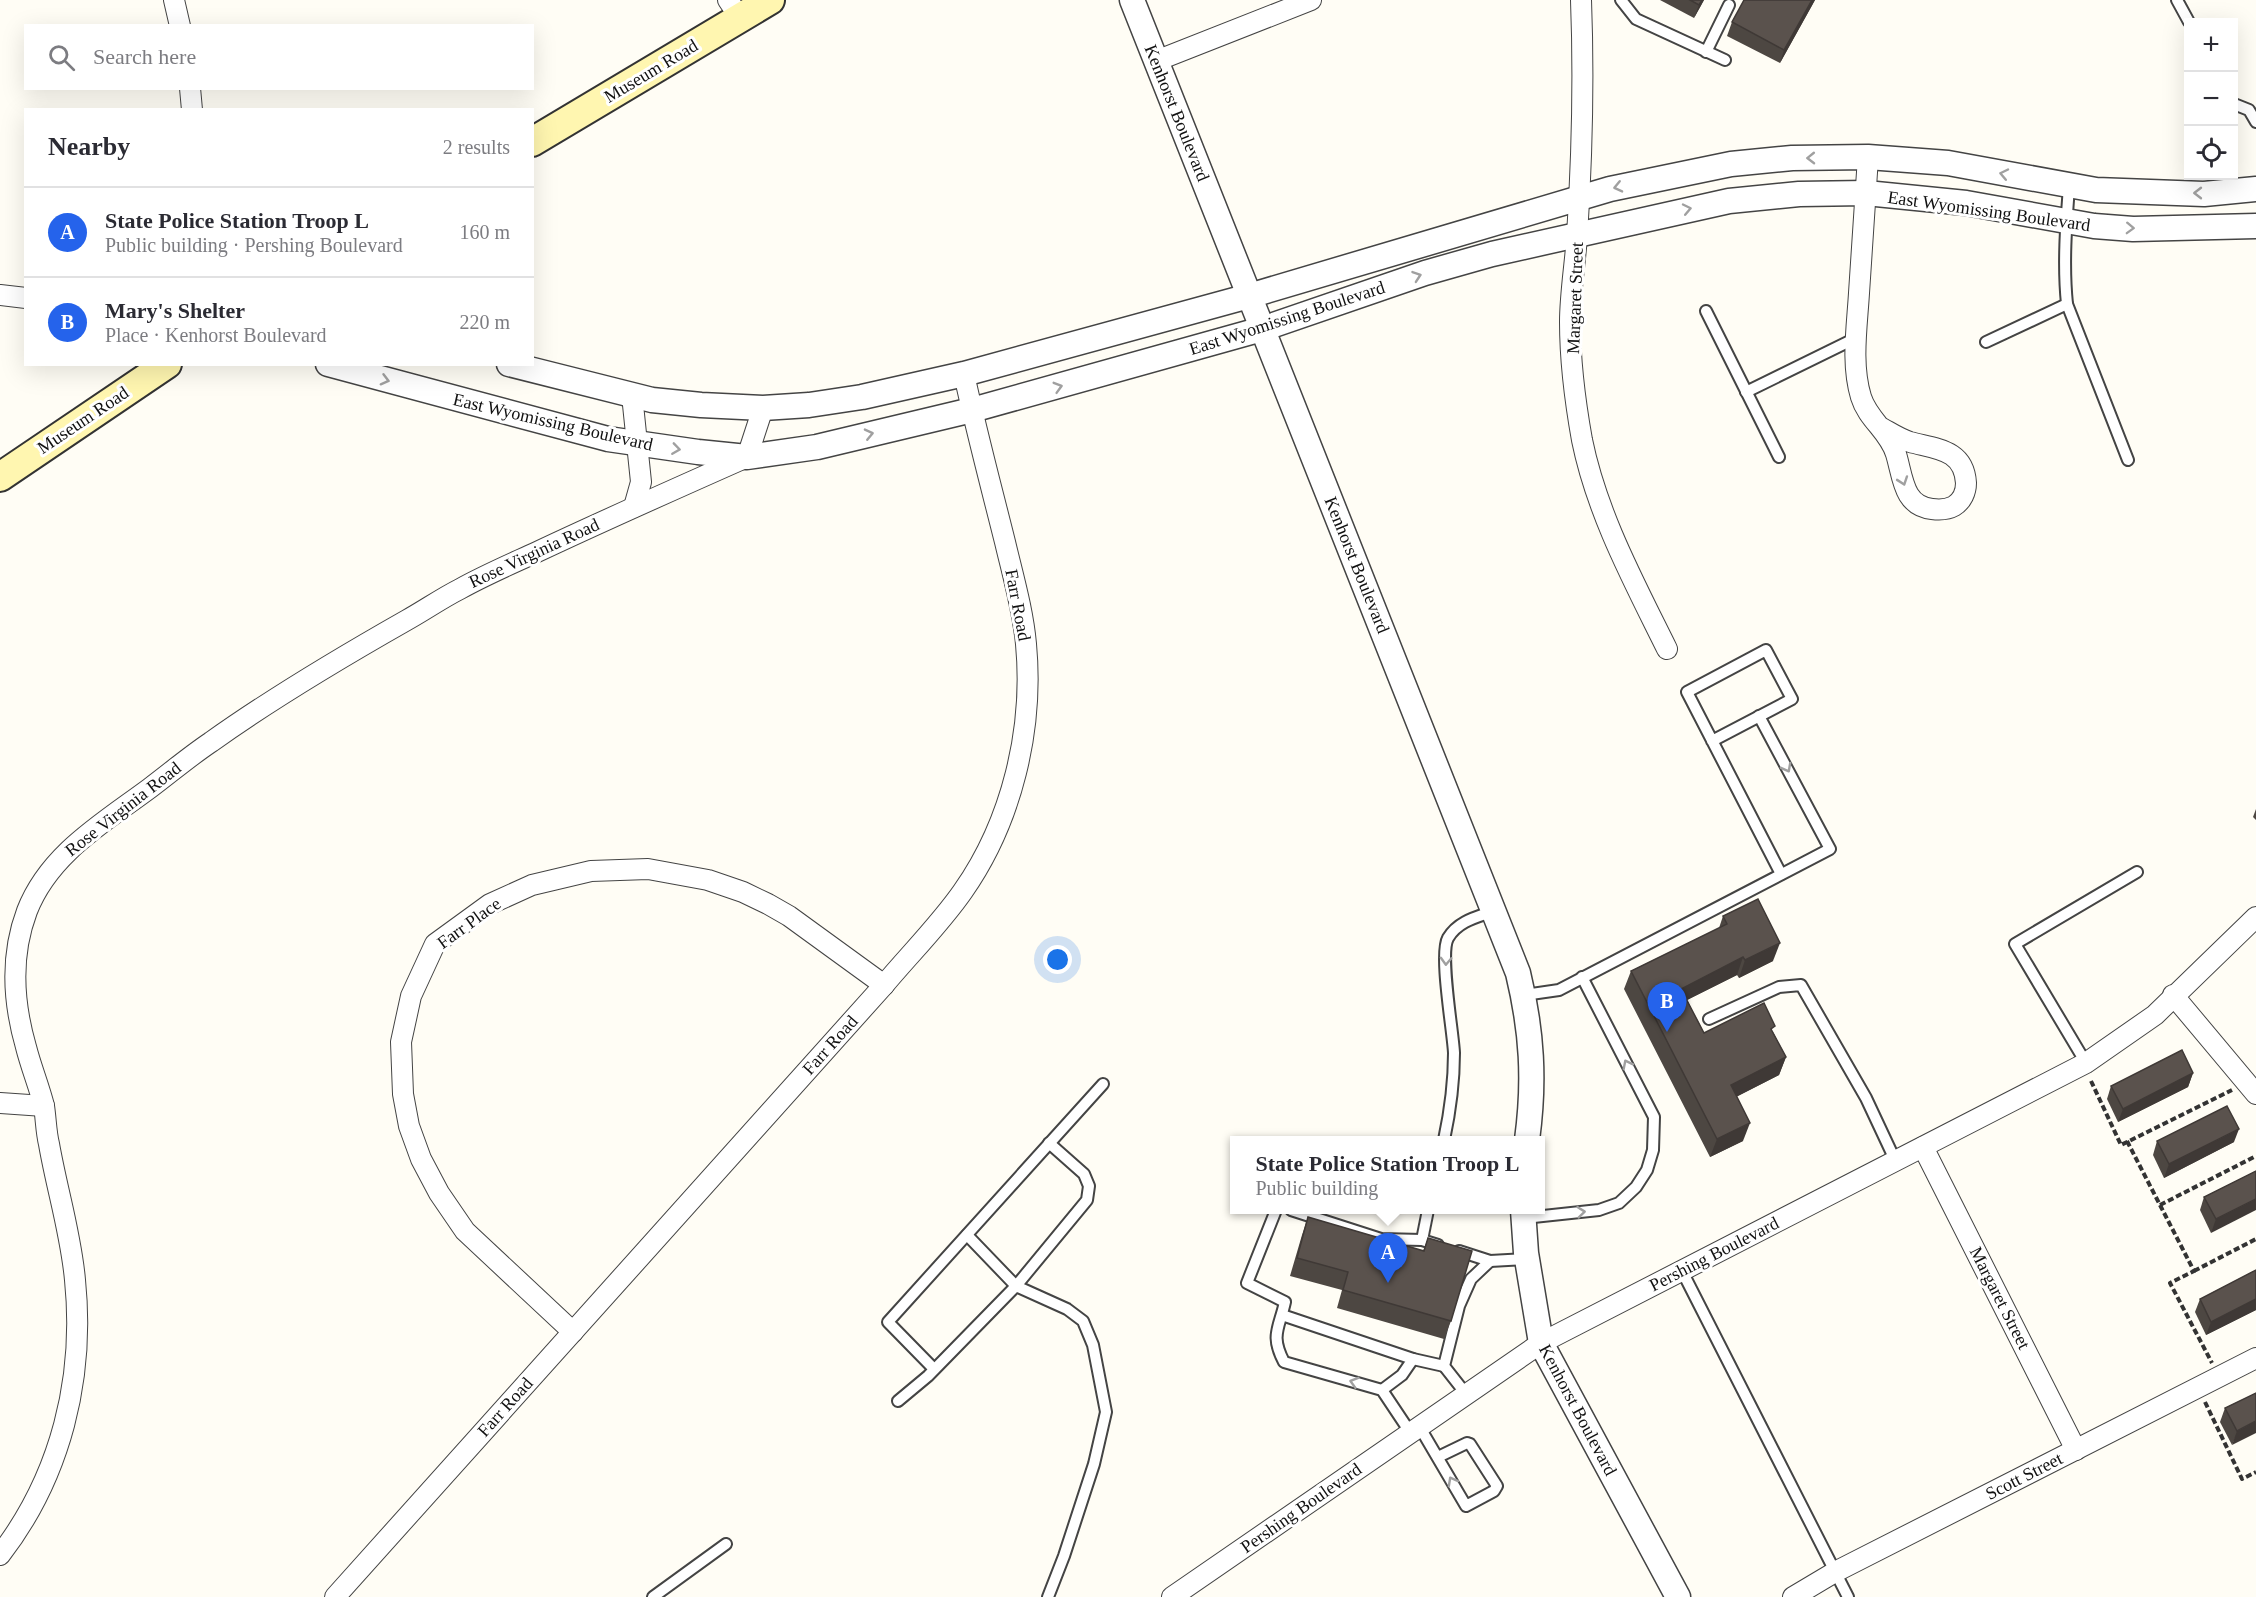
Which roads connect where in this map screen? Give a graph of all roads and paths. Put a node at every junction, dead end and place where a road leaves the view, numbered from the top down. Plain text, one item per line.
1 (174, 0) edge
2 (770, 0) edge
3 (1132, 0) edge
4 (1311, 0) edge
5 (1581, 0) edge
6 (1621, 0) edge
7 (2177, 0) edge
8 (1729, 5) dead end
9 (734, 9) edge
10 (2187, 18) edge
11 (180, 24) edge
12 (1706, 52) junction
13 (1725, 60) dead end
14 (1156, 61) junction
15 (190, 90) edge
16 (2238, 106) edge
17 (192, 108) edge
18 (2256, 122) edge
19 (534, 141) edge
20 (1868, 158) junction
21 (2069, 187) junction
22 (2256, 189) edge
23 (1866, 194) junction
24 (1578, 199) junction
25 (2066, 223) junction
26 (2256, 226) edge
27 (1577, 236) junction
28 (0, 295) edge
29 (1249, 297) junction
30 (24, 298) edge
31 (2067, 304) junction
32 (1706, 311) dead end
33 (1262, 329) junction
34 (1856, 338) junction
35 (1986, 342) dead end
36 (164, 366) edge
37 (335, 366) edge
38 (517, 366) edge
39 (964, 374) junction
40 (1746, 392) junction
41 (632, 395) junction
42 (763, 408) junction
43 (972, 411) junction
44 (1882, 428) junction
45 (636, 443) junction
46 (747, 457) junction
47 (1779, 457) dead end
48 (2128, 460) dead end
49 (0, 477) edge
50 (634, 507) junction
51 (1667, 650) dead end
52 (1759, 716) junction
53 (1712, 741) junction
54 (2137, 872) dead end
55 (1781, 874) junction
56 (1494, 911) junction
57 (2256, 917) edge
58 (1582, 977) junction
59 (884, 985) junction
60 (1524, 995) junction
61 (2173, 995) junction
62 (1709, 1019) dead end
63 (2086, 1063) junction
64 (1103, 1084) dead end
65 (2251, 1089) edge
66 (0, 1103) edge
67 (44, 1106) junction
68 (1445, 1136) edge
69 (1527, 1136) edge
70 (2127, 1142) junction
71 (1049, 1143) junction
72 (1923, 1147) junction
73 (2256, 1155) edge
74 (1896, 1161) junction
75 (2160, 1205) junction
76 (1545, 1213) edge
77 (1274, 1214) edge
78 (1306, 1214) edge
79 (1427, 1214) edge
80 (1523, 1214) edge
81 (967, 1235) junction
82 (2256, 1239) edge
83 (1422, 1240) junction
84 (1527, 1259) junction
85 (1490, 1261) junction
86 (1682, 1271) junction
87 (2194, 1271) junction
88 (1016, 1286) junction
89 (1282, 1315) junction
90 (573, 1332) junction
91 (1541, 1342) junction
92 (2256, 1358) edge
93 (1413, 1359) junction
94 (1444, 1366) junction
95 (934, 1370) junction
96 (2219, 1377) junction
97 (2198, 1388) junction
98 (1382, 1390) junction
99 (1466, 1394) junction
100 (898, 1401) dead end
101 (1414, 1429) junction
102 (2076, 1450) junction
103 (1438, 1457) junction
104 (2256, 1472) edge
105 (726, 1544) dead end
106 (0, 1555) edge
107 (1835, 1572) junction
108 (335, 1597) edge
109 (653, 1597) edge
110 (1048, 1597) edge
111 (1172, 1597) edge
112 (1678, 1597) edge
113 (1793, 1597) edge
114 (1848, 1597) edge

1 - 11 street
2 - 9 main road, Museum Road
3 - 14 street, Kenhorst Boulevard
4 - 14 street
5 - 24 street, Margaret Street
6 - 12 lane
7 - 10 lane
8 - 12 lane
9 - 19 main road, Museum Road
12 - 13 lane
14 - 29 street, Kenhorst Boulevard
15 - 17 street
16 - 18 lane
21 -> 20 street, East Wyomissing Boulevard
20 - 23 street
20 -> 24 street, East Wyomissing Boulevard
22 -> 21 street, East Wyomissing Boulevard
21 - 25 lane
23 - 25 street, East Wyomissing Boulevard
27 -> 23 street, East Wyomissing Boulevard
23 - 34 street
24 - 27 street, Margaret Street
24 - 29 street, East Wyomissing Boulevard
25 -> 26 street, East Wyomissing Boulevard
25 - 31 lane
33 -> 27 street, East Wyomissing Boulevard
27 - 51 street, Margaret Street
28 - 30 street
29 - 33 street, Kenhorst Boulevard
29 - 39 street, East Wyomissing Boulevard
31 - 35 lane
31 - 48 lane
32 - 40 lane
43 -> 33 street, East Wyomissing Boulevard
33 - 56 street, Kenhorst Boulevard
34 - 40 lane
34 - 44 street
36 - 49 main road, Museum Road
37 -> 45 street, East Wyomissing Boulevard
38 - 41 street, East Wyomissing Boulevard
39 - 42 street, East Wyomissing Boulevard
39 - 43 street, Farr Road
40 - 47 lane
41 - 42 street, East Wyomissing Boulevard
41 - 45 street
42 - 46 street
46 -> 43 street, East Wyomissing Boulevard
43 - 59 street, Farr Road
44 -> 44 street
45 -> 46 street, East Wyomissing Boulevard
45 - 50 street
46 - 50 street, Rose Virginia Road
50 - 67 street, Rose Virginia Road
52 - 53 lane
52 - 53 lane
52 -> 55 lane
53 - 55 lane
54 - 63 lane
55 - 58 lane
56 - 60 street, Kenhorst Boulevard
56 -> 68 lane
57 - 61 street, Pershing Boulevard
58 - 60 lane
76 -> 58 lane
59 - 90 street, Farr Road
59 - 90 street, Farr Place
60 - 69 street, Kenhorst Boulevard
61 - 63 street, Pershing Boulevard
61 - 65 street
62 - 74 lane
63 - 70 path
63 - 72 street, Pershing Boulevard
64 - 71 lane
65 - 70 path
66 - 67 street
67 - 106 street, Rose Virginia Road
70 - 75 path
71 - 81 lane
71 - 88 lane
72 - 74 street, Pershing Boulevard
72 - 102 street, Margaret Street
73 - 75 path
74 - 86 street, Pershing Boulevard
75 - 87 path
77 - 89 lane
78 - 83 lane
79 - 83 lane
80 - 84 street, Kenhorst Boulevard
81 - 88 lane
81 - 95 lane
82 - 87 path
83 - 85 lane
84 - 85 lane
84 - 91 street, Kenhorst Boulevard
85 - 94 lane
86 - 91 street, Pershing Boulevard
86 - 107 lane
87 - 96 path
88 - 95 lane
88 - 110 lane
89 - 93 lane
98 -> 89 lane
90 - 108 street, Farr Road
91 - 99 street, Pershing Boulevard
91 - 112 street, Kenhorst Boulevard
92 - 96 street, Scott Street
93 - 94 lane
93 - 98 lane
94 - 99 lane
95 - 100 lane
96 - 97 street, Scott Street
97 - 102 street, Scott Street
97 - 104 path
98 - 101 lane
99 - 101 street, Pershing Boulevard
101 - 103 lane
101 - 111 street, Pershing Boulevard
102 - 107 street, Scott Street
103 -> 103 lane
105 - 109 lane
107 - 113 street, Scott Street
107 - 114 lane

